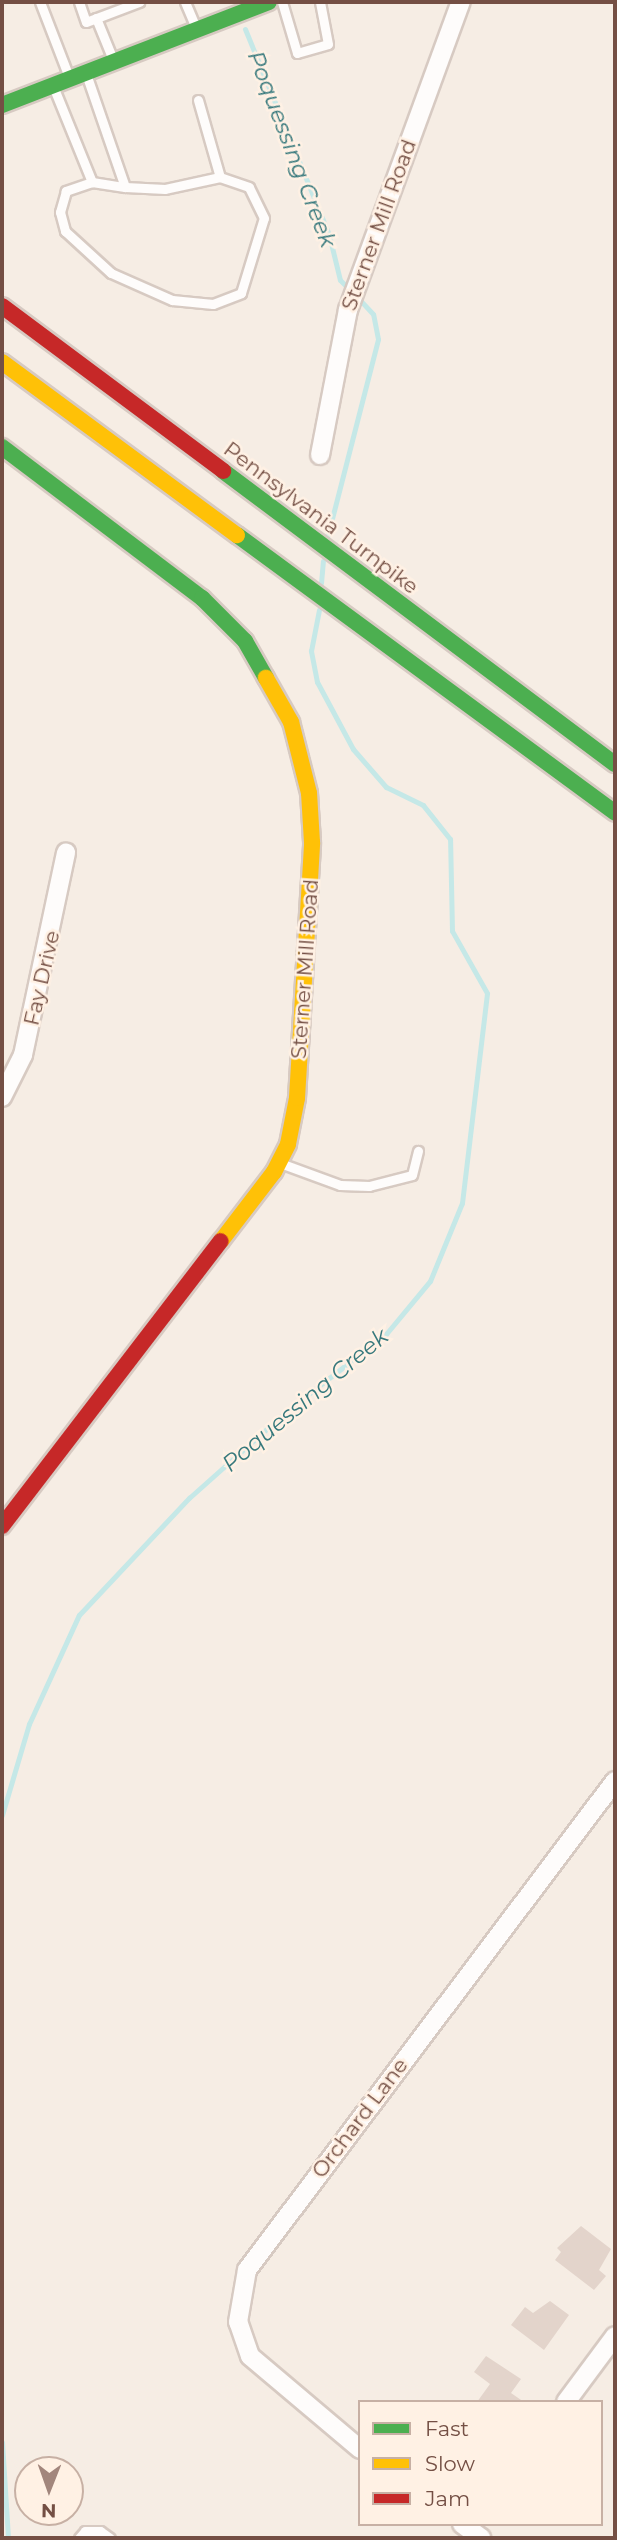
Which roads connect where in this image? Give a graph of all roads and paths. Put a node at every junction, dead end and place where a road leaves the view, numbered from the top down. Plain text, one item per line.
1 (40, 2) edge
2 (79, 2) edge
3 (139, 2) edge
4 (185, 2) edge
5 (269, 2) edge
6 (282, 2) edge
7 (320, 2) edge
8 (461, 2) edge
9 (96, 18) junction
10 (196, 30) junction
11 (114, 62) junction
12 (86, 73) junction
13 (70, 79) junction
14 (53, 86) junction
15 (198, 100) dead end
16 (2, 105) edge
17 (220, 177) junction
18 (92, 182) junction
19 (125, 187) junction
20 (2, 306) edge
21 (2, 362) edge
22 (2, 447) edge
23 (320, 455) dead end
24 (615, 764) edge
25 (615, 813) edge
26 (66, 853) dead end
27 (2, 1097) edge
28 (418, 1151) dead end
29 (279, 1163) junction
30 (2, 1526) edge
31 (615, 1782) edge
32 (615, 2336) edge
33 (567, 2400) edge
34 (358, 2447) edge
35 (79, 2538) edge
36 (110, 2538) edge

1 - 13 lane
2 - 9 lane
3 - 9 lane
4 - 10 lane
5 - 10 main road
6 - 7 lane
8 - 23 street, Sterner Mill Road
9 - 11 lane
10 - 11 main road
11 - 12 main road
12 - 13 main road
12 - 19 lane
13 - 14 main road
14 - 16 main road
14 - 18 lane
15 - 17 lane
17 - 18 lane
17 - 19 lane
18 - 19 lane
20 - 24 main road, Pennsylvania Turnpike
21 - 25 main road
22 - 29 main road, Sterner Mill Road
26 - 27 street, Fay Drive
28 - 29 lane
29 - 30 main road, Sterner Mill Road
31 - 34 street, Orchard Lane
32 - 33 street
35 - 36 lane

